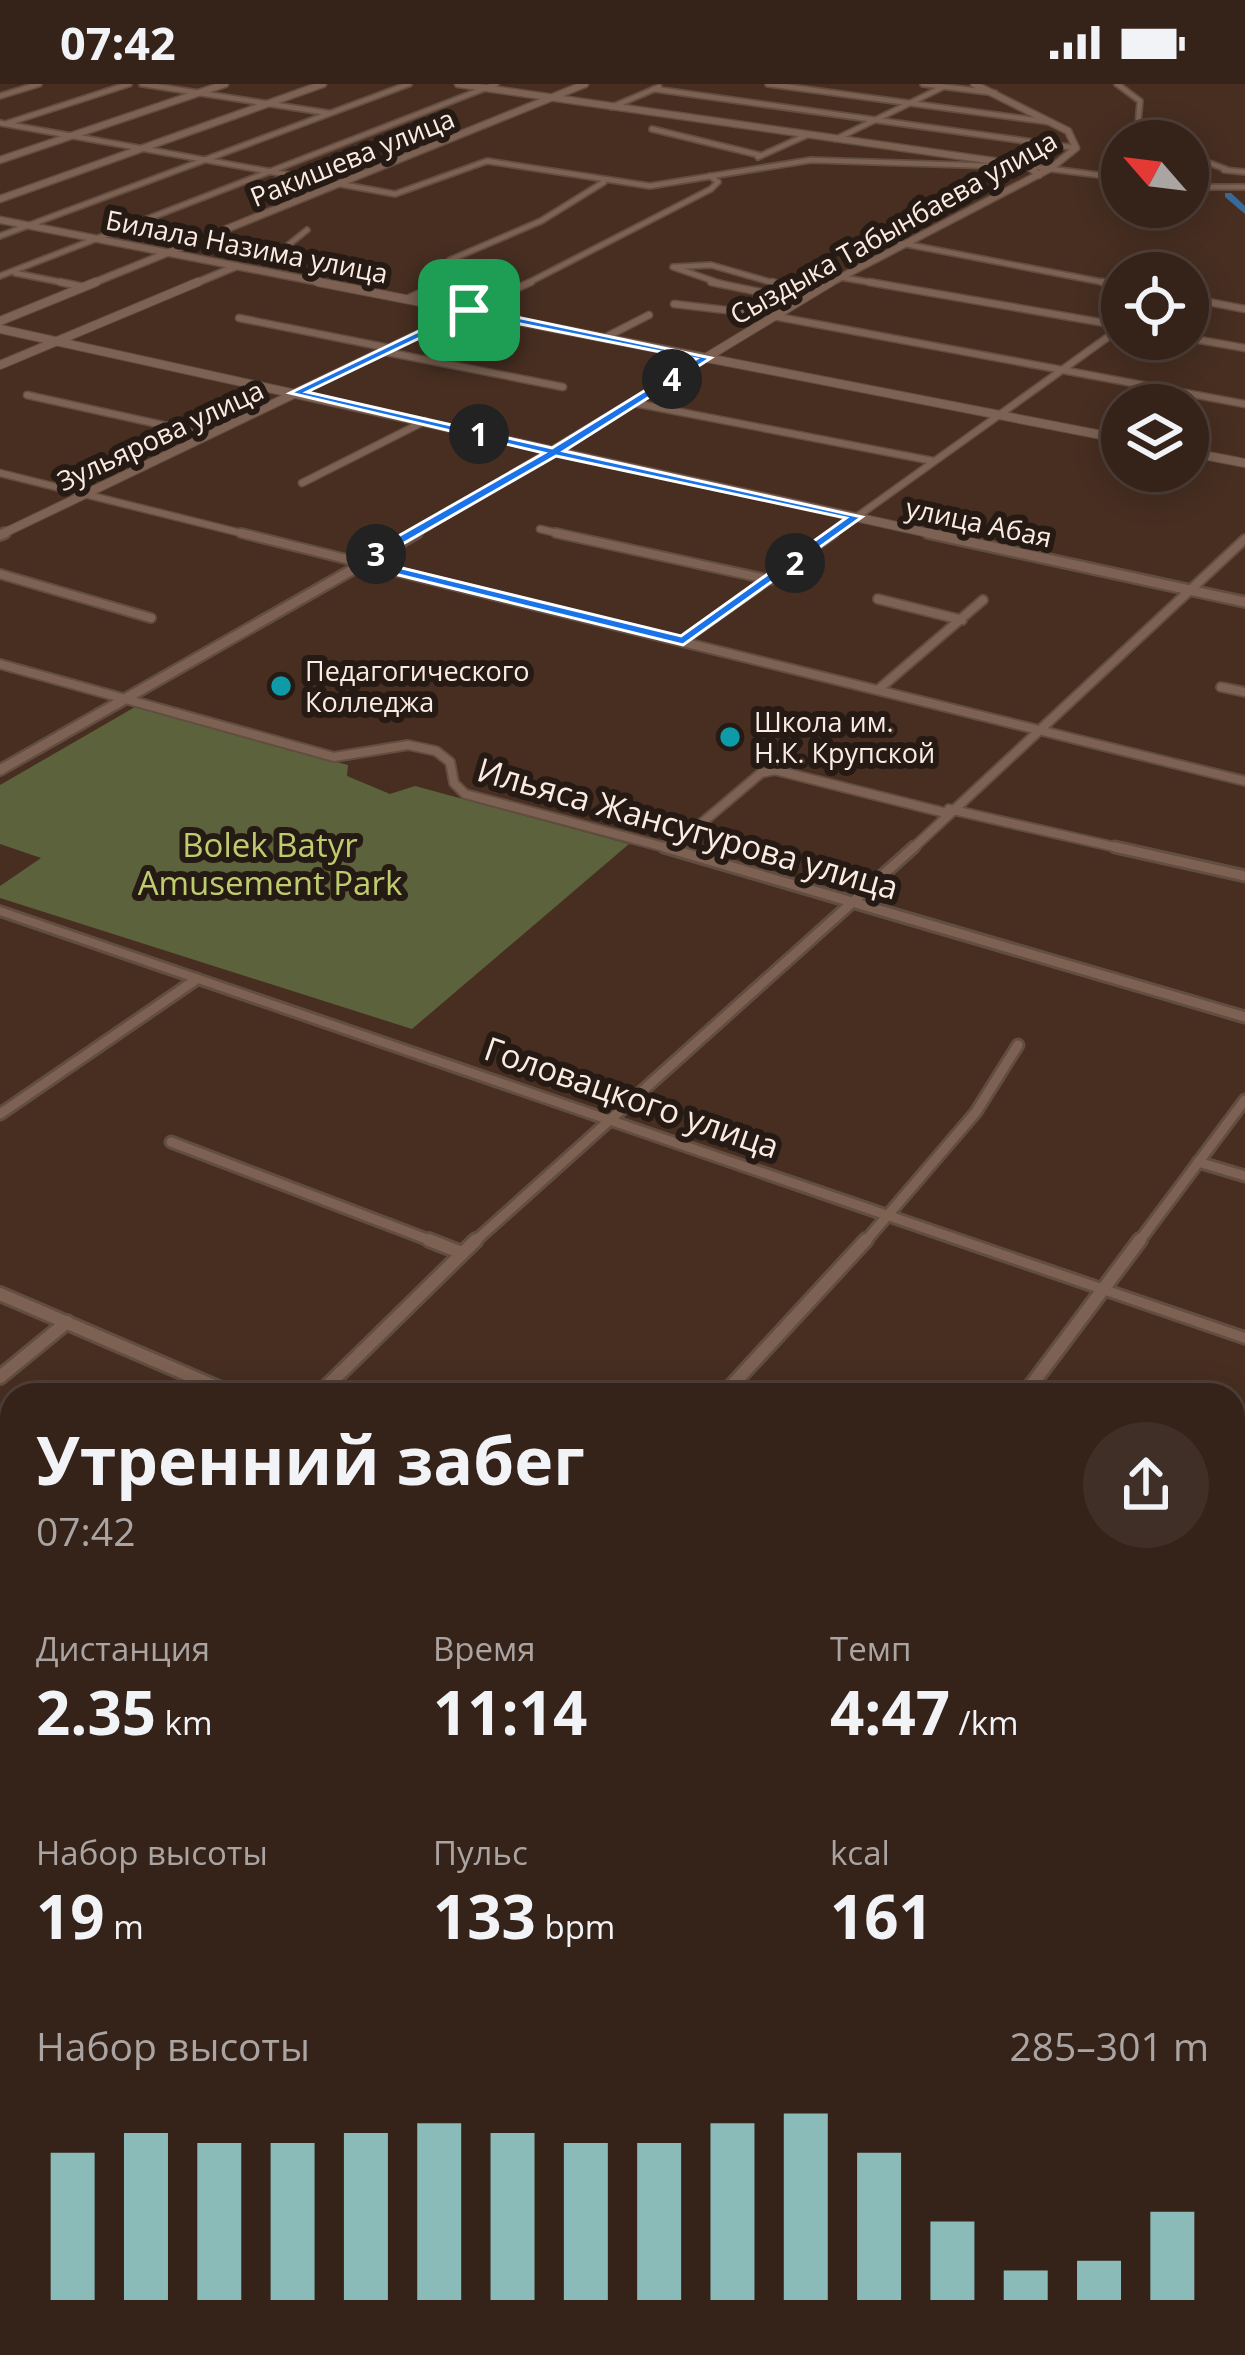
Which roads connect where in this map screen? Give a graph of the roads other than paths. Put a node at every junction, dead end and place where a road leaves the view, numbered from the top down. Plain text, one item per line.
1 (38, 84) edge
2 (130, 84) edge
3 (142, 84) edge
4 (225, 84) edge
5 (323, 84) edge
6 (410, 84) edge
7 (458, 84) edge
8 (496, 84) edge
9 (585, 84) edge
10 (666, 84) edge
11 (768, 84) edge
12 (923, 84) edge
13 (974, 84) edge
14 (1117, 84) edge
15 (943, 87) edge
16 (485, 88) junction
17 (654, 88) junction
18 (200, 93) junction
19 (995, 93) junction
20 (0, 96) edge
21 (551, 98) junction
22 (908, 103) junction
23 (266, 104) junction
24 (612, 107) junction
25 (331, 113) junction
26 (875, 120) junction
27 (1138, 120) edge
28 (1053, 123) junction
29 (2, 124) edge
30 (652, 129) dead end
31 (807, 135) junction
32 (73, 136) junction
33 (836, 140) junction
34 (142, 148) junction
35 (1076, 148) junction
36 (759, 155) junction
37 (207, 159) junction
38 (0, 160) edge
39 (1061, 163) junction
40 (1209, 164) edge
41 (753, 165) junction
42 (994, 166) junction
43 (1028, 166) junction
44 (1052, 168) junction
45 (1223, 170) junction
46 (274, 171) junction
47 (1245, 172) edge
48 (1039, 175) junction
49 (1101, 175) edge
50 (710, 176) junction
51 (608, 181) junction
52 (342, 183) junction
53 (1245, 186) edge
54 (1209, 187) edge
55 (0, 199) edge
56 (0, 220) edge
57 (28, 225) junction
58 (307, 230) dead end
59 (0, 236) edge
60 (99, 239) junction
61 (900, 243) junction
62 (287, 246) dead end
63 (172, 252) junction
64 (238, 266) junction
65 (10, 272) junction
66 (0, 273) edge
67 (839, 277) junction
68 (1101, 282) edge
69 (84, 287) junction
70 (812, 293) junction
71 (409, 298) junction
72 (803, 298) junction
73 (770, 302) junction
74 (1209, 302) edge
75 (674, 304) dead end
76 (1245, 309) edge
77 (469, 310) junction
78 (649, 315) dead end
79 (773, 316) junction
80 (239, 318) dead end
81 (1101, 322) edge
82 (0, 325) edge
83 (604, 338) junction
84 (1101, 341) edge
85 (58, 342) junction
86 (1209, 342) edge
87 (1245, 348) edge
88 (385, 349) junction
89 (705, 358) junction
90 (0, 364) edge
91 (1061, 370) junction
92 (563, 387) dead end
93 (296, 393) junction
94 (26, 394) dead end
95 (634, 403) junction
96 (1245, 404) edge
97 (998, 415) junction
98 (424, 422) junction
99 (1101, 435) edge
100 (208, 436) junction
101 (554, 452) junction
102 (1209, 456) edge
103 (933, 461) junction
104 (1245, 463) edge
105 (0, 473) edge
106 (302, 482) dead end
107 (84, 494) junction
108 (856, 517) junction
109 (540, 529) dead end
110 (0, 535) edge
111 (1245, 539) edge
112 (362, 562) junction
113 (0, 574) edge
114 (771, 580) junction
115 (1191, 590) junction
116 (878, 599) dead end
117 (983, 600) dead end
118 (1245, 602) edge
119 (152, 618) dead end
120 (962, 620) junction
121 (683, 640) junction
122 (0, 664) edge
123 (1220, 687) dead end
124 (879, 689) junction
125 (1245, 692) edge
126 (126, 698) junction
127 (1036, 729) junction
128 (0, 770) edge
129 (1245, 781) edge
130 (948, 811) junction
131 (671, 849) junction
132 (1245, 876) edge
133 (851, 905) junction
134 (0, 911) edge
135 (197, 979) junction
136 (1245, 1017) edge
137 (1018, 1046) dead end
138 (1245, 1100) edge
139 (0, 1114) edge
140 (608, 1121) junction
141 (171, 1142) dead end
142 (1198, 1162) junction
143 (1245, 1176) edge
144 (887, 1217) junction
145 (462, 1253) junction
146 (1103, 1289) junction
147 (0, 1294) edge
148 (67, 1322) junction
149 (1245, 1338) edge
150 (0, 1377) edge
151 (208, 1383) edge
152 (330, 1383) edge
153 (734, 1383) edge
154 (1033, 1383) edge

1 - 20 street
2 - 29 street
3 - 18 street
4 - 18 street
5 - 23 street
6 - 25 street
7 - 16 street
8 - 16 street
9 - 21 street, Ракишева улица
10 - 17 street
11 - 22 street
12 - 15 street
13 - 19 street, Сыздыка Табынбаева улица
14 - 27 street
15 - 19 street
15 - 22 street
16 - 21 street
16 - 46 street
17 - 24 street
17 - 26 street
18 - 23 street
18 - 32 street
19 - 28 street, Сыздыка Табынбаева улица
21 - 24 street
21 - 52 street, Ракишева улица
22 - 26 street
22 - 28 street
23 - 25 street
23 - 34 street
24 - 31 street
25 - 37 street
26 - 33 street
26 - 35 street
28 - 35 street, Сыздыка Табынбаева улица
29 - 32 street
30 - 36 street
31 - 33 street
31 - 36 street
32 - 34 street
32 - 38 street
33 - 42 street
34 - 37 street
34 - 55 street
35 - 39 street, Сыздыка Табынбаева улица
36 - 41 street
37 - 46 street
37 - 57 street
39 - 43 street
39 - 44 street, Сыздыка Табынбаева улица
40 - 45 street
41 - 42 street
41 - 50 street
42 - 43 street
43 - 44 street
43 - 48 street
44 - 48 street, Сыздыка Табынбаева улица
44 - 49 street
45 - 47 street
45 - 53 street
46 - 52 street
46 - 60 street
48 - 61 street, Сыздыка Табынбаева улица
50 - 51 street
50 - 77 street
51 - 52 street
51 - 71 street
52 - 63 street, Ракишева улица
53 - 54 street
56 - 57 street, Билала Назима улица
57 - 59 street
57 - 60 street, Билала Назима улица
58 - 62 street
60 - 63 street, Билала Назима улица
60 - 65 street
61 - 67 street, Сыздыка Табынбаева улица
61 - 68 street
63 - 64 street, Билала Назима улица
63 - 69 street, Ракишева улица
64 - 71 street, Билала Назима улица
64 - 85 street
65 - 66 street
65 - 69 street
67 - 70 street, Сыздыка Табынбаева улица
67 - 81 street
69 - 82 street, Ракишева улица
70 - 72 street, Сыздыка Табынбаева улица
70 - 73 street
71 - 77 street, Билала Назима улица
72 - 73 street
72 - 79 street, Сыздыка Табынбаева улица
73 - 75 street
74 - 76 street
77 - 83 street, Билала Назима улица
77 - 88 street, Зульярова улица
78 - 83 street
79 - 89 street, Сыздыка Табынбаева улица
79 - 91 street
80 - 88 street
82 - 85 street, улица Абая
83 - 89 street, Билала Назима улица
84 - 91 street
85 - 90 street
85 - 93 street, улица Абая
86 - 87 street
88 - 92 street
88 - 93 street, Зульярова улица
89 - 95 street, Сыздыка Табынбаева улица
89 - 97 street, Билала Назима улица
91 - 96 street
91 - 97 street
93 - 98 street, улица Абая
93 - 100 street, Зульярова улица
94 - 100 street
95 - 101 street, Сыздыка Табынбаева улица
95 - 103 street
97 - 99 street, Билала Назима улица
97 - 103 street
98 - 101 street, улица Абая
98 - 106 street
100 - 107 street, Зульярова улица
101 - 108 street, улица Абая
101 - 112 street, Сыздыка Табынбаева улица
102 - 104 street
103 - 108 street
105 - 107 street
107 - 110 street, Зульярова улица
107 - 112 street
108 - 114 street
108 - 115 street, улица Абая
109 - 114 street
111 - 115 street
112 - 121 street
112 - 126 street, Сыздыка Табынбаева улица
113 - 119 street
114 - 121 street
115 - 118 street, улица Абая
115 - 127 street
116 - 120 street
117 - 120 street
120 - 124 street
121 - 124 street
122 - 126 street, Ильяса Жансугурова улица
123 - 125 street
124 - 127 street
126 - 128 street, Сыздыка Табынбаева улица
126 - 131 street, Ильяса Жансугурова улица
127 - 129 street
127 - 130 street
130 - 131 street
130 - 132 street
130 - 133 street
131 - 133 street, Ильяса Жансугурова улица
133 - 136 street, Ильяса Жансугурова улица
133 - 140 street
134 - 135 main road, Головацкого улица
135 - 139 street
135 - 140 main road, Головацкого улица
137 - 144 street
138 - 142 street
140 - 144 main road, Головацкого улица
140 - 145 street
141 - 145 street
142 - 143 street
142 - 146 street
144 - 146 main road, Головацкого улица
144 - 153 street
145 - 152 street
146 - 149 main road, Головацкого улица
146 - 154 street
147 - 148 street
148 - 150 street
148 - 151 street

